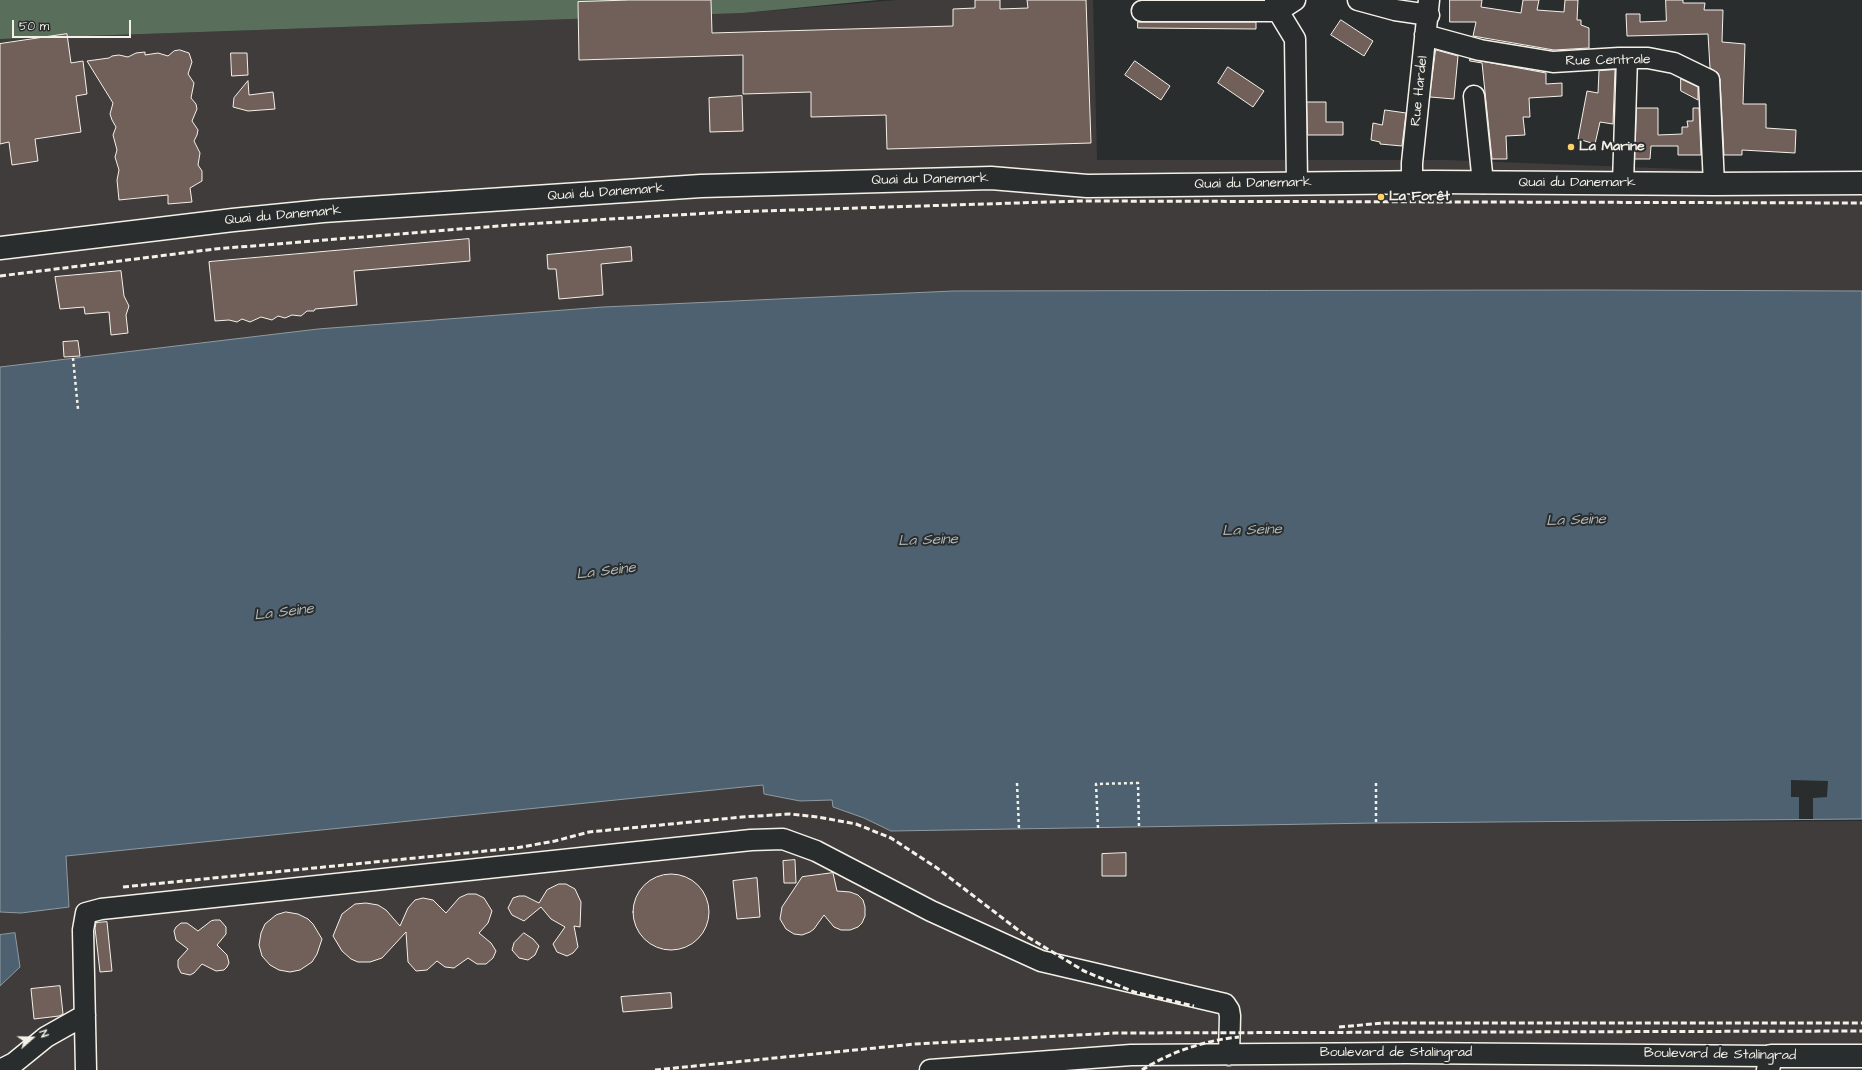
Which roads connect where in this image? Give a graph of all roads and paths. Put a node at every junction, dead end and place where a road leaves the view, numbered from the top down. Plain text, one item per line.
1 (1295, 0) edge
2 (1358, 0) edge
3 (1277, 6) edge
4 (1429, 7) edge
5 (1142, 11) dead end
6 (1426, 35) junction
7 (1626, 58) junction
8 (1474, 96) dead end
9 (1297, 183) junction
10 (1412, 183) junction
11 (1483, 183) junction
12 (1623, 183) junction
13 (1862, 183) edge
14 (1714, 184) junction
15 (0, 248) edge
16 (73, 358) dead end
17 (78, 409) dead end
18 (1017, 783) dead end
19 (1376, 783) dead end
20 (1376, 823) dead end
21 (1139, 827) dead end
22 (1098, 828) dead end
23 (1019, 829) dead end
24 (85, 1015) junction
25 (1862, 1056) edge
26 (1238, 1060) edge
27 (1207, 1062) edge
28 (1769, 1063) edge
29 (995, 1067) edge
30 (0, 1070) edge
31 (86, 1070) edge
32 (930, 1070) edge

1 - 3 street
2 - 4 street
3 - 5 street
3 - 9 street
4 - 6 street, Rue Hardel
6 - 7 street, Rue Centrale
6 - 10 street, Rue Hardel
7 - 12 street
7 - 14 street, Rue Centrale
8 - 11 street
9 - 10 main road, Quai du Danemark
9 - 15 main road, Quai du Danemark
10 - 11 main road, Quai du Danemark
11 - 12 main road, Quai du Danemark
12 - 14 main road, Quai du Danemark
13 - 14 main road, Quai du Danemark
16 - 17 path
18 - 23 path
19 - 20 path
21 - 22 path
24 - 26 street
24 - 30 street
24 - 31 street
25 - 28 main road, Boulevard de Stalingrad
26 - 27 street, Boulevard de Stalingrad
26 - 28 street, Boulevard de Stalingrad
27 - 29 street, Boulevard de Stalingrad
29 - 32 street, Boulevard de Stalingrad

